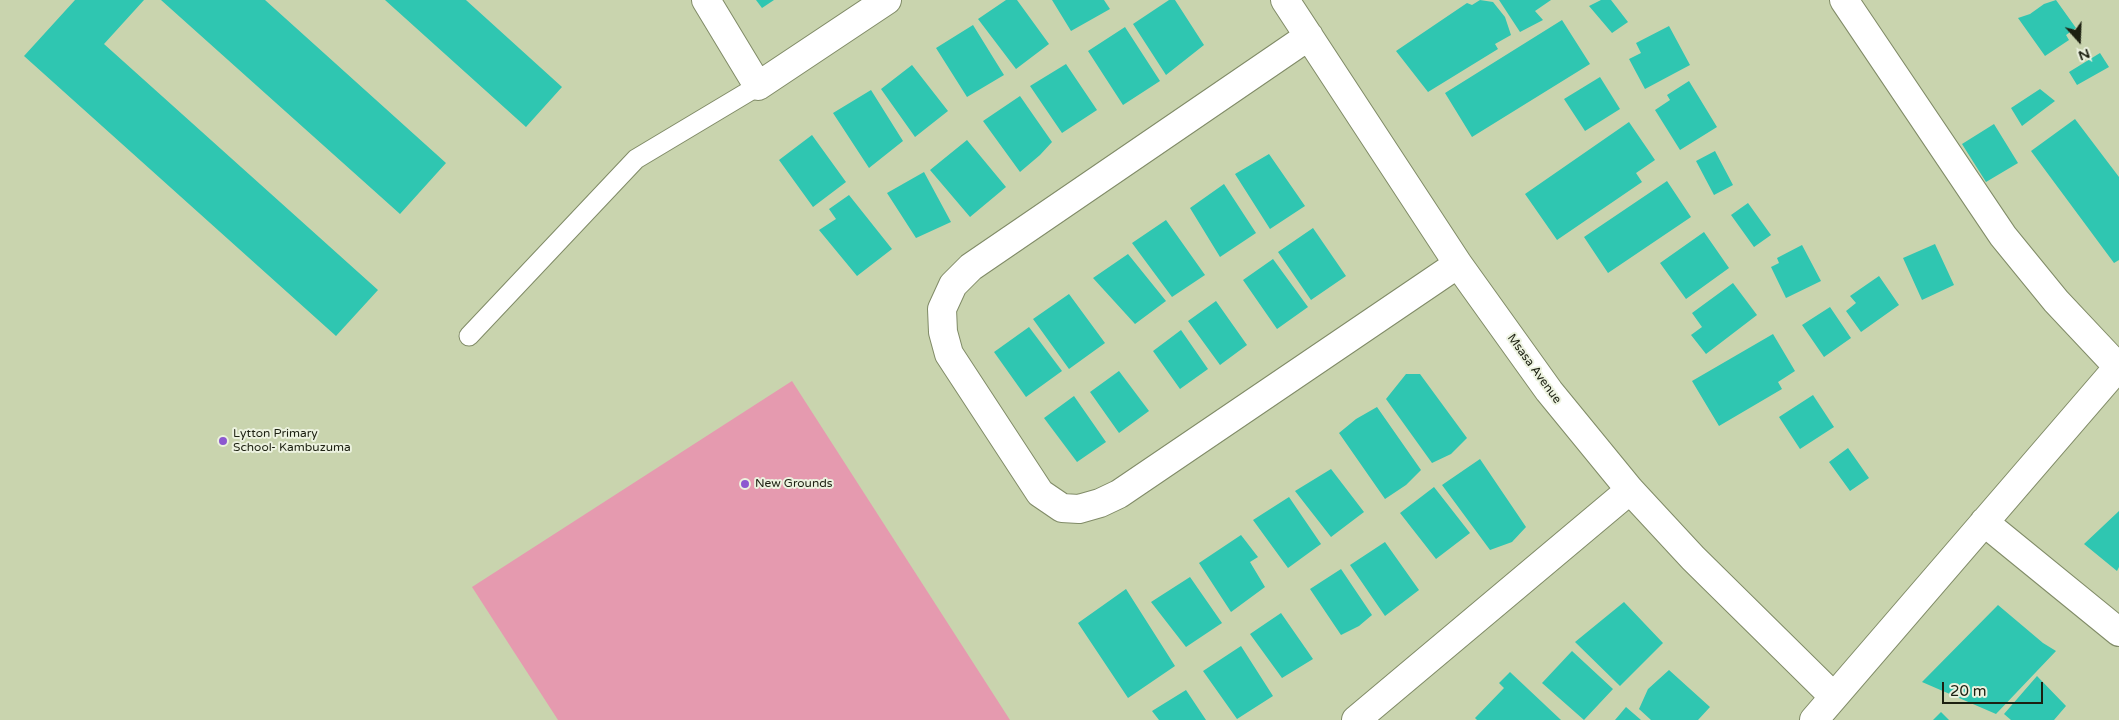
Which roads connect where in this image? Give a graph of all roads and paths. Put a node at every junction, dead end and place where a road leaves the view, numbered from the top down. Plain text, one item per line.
1 (706, 0) edge
2 (887, 0) edge
3 (1285, 0) edge
4 (1844, 0) edge
5 (1309, 36) junction
6 (758, 86) junction
7 (1458, 264) junction
8 (469, 336) dead end
9 (2119, 366) edge
10 (1630, 490) junction
11 (1984, 522) junction
12 (2119, 632) edge
13 (1833, 696) junction
14 (1356, 720) edge
15 (1814, 720) edge

1 - 6 street
2 - 6 street
3 - 5 street, Msasa Avenue
4 - 9 street
5 - 7 street, Msasa Avenue
5 - 7 street
6 - 8 lane
7 - 10 street, Msasa Avenue
9 - 11 street
10 - 13 street, Msasa Avenue
10 - 14 street
11 - 12 street
11 - 13 street
13 - 15 street

